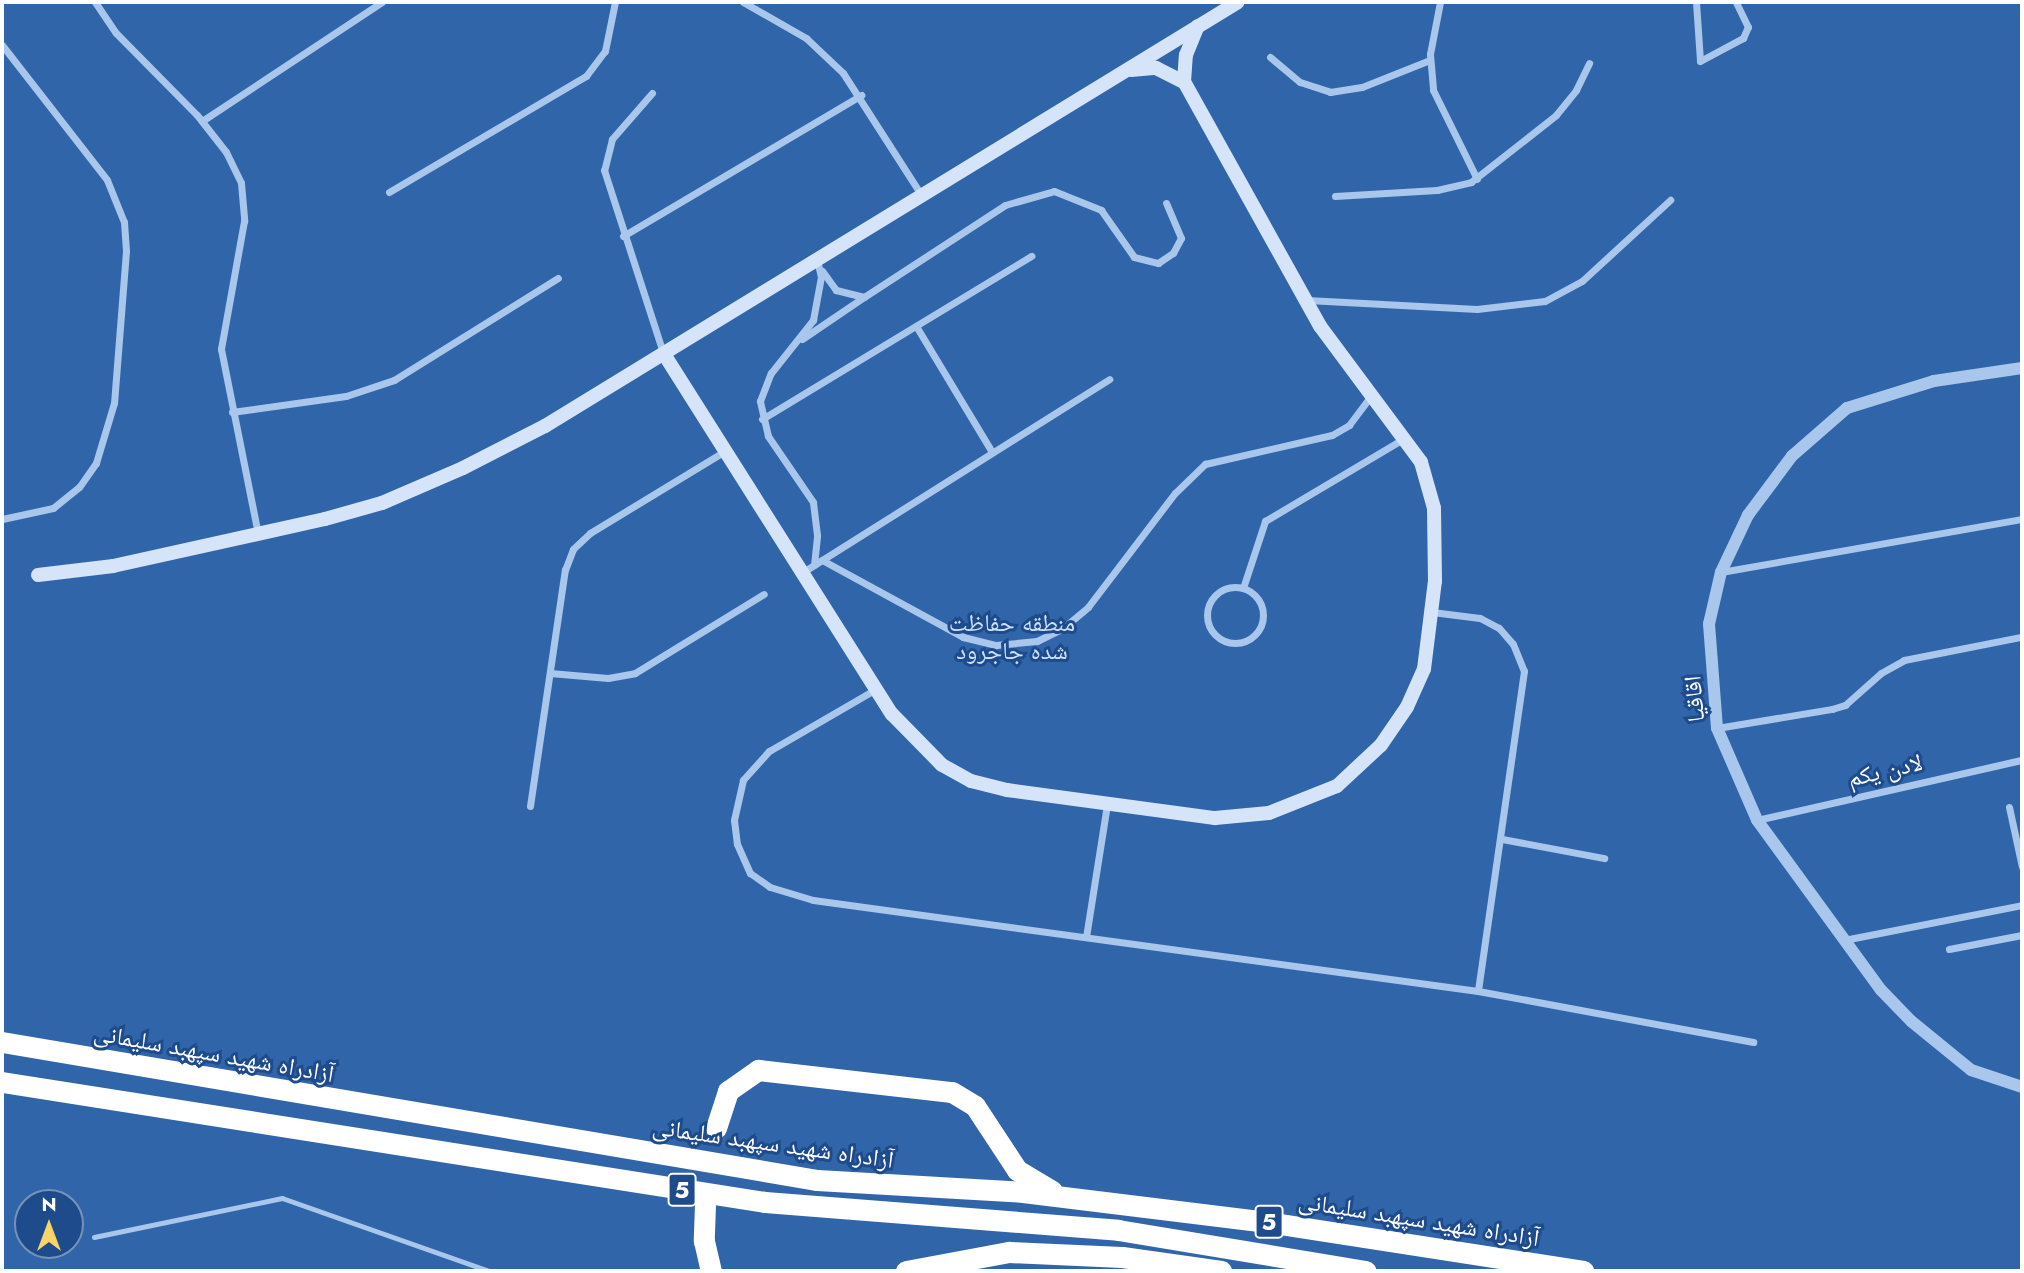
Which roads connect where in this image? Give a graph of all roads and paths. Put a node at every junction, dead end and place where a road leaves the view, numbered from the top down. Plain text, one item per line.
1 (95, 2) edge
2 (382, 2) edge
3 (615, 2) edge
4 (743, 2) edge
5 (1238, 2) edge
6 (1440, 2) edge
7 (1696, 2) edge
8 (1736, 2) edge
9 (1198, 26) junction
10 (2, 45) edge
11 (1270, 57) dead end
12 (1430, 60) junction
13 (1588, 63) dead end
14 (1126, 70) junction
15 (1184, 82) junction
16 (652, 93) dead end
17 (861, 95) junction
18 (202, 121) junction
19 (1477, 179) junction
20 (389, 192) dead end
21 (922, 195) junction
22 (1335, 195) dead end
23 (1670, 200) dead end
24 (1166, 203) dead end
25 (623, 236) junction
26 (1031, 256) dead end
27 (819, 264) junction
28 (558, 278) dead end
29 (864, 297) junction
30 (1306, 300) junction
31 (916, 326) junction
32 (796, 343) junction
33 (664, 354) junction
34 (2022, 368) edge
35 (1109, 379) dead end
36 (1373, 394) junction
37 (232, 412) junction
38 (762, 419) junction
39 (1405, 438) junction
40 (725, 451) junction
41 (992, 452) junction
42 (2, 519) edge
43 (2022, 519) edge
44 (258, 534) junction
45 (822, 560) junction
46 (808, 569) junction
47 (1721, 572) junction
48 (38, 575) dead end
49 (1243, 588) junction
50 (764, 594) dead end
51 (1432, 612) junction
52 (2020, 637) dead end
53 (550, 673) junction
54 (876, 689) junction
55 (1717, 728) junction
56 (2022, 760) edge
57 (1107, 804) junction
58 (530, 806) dead end
59 (2009, 807) dead end
60 (1757, 820) junction
61 (1502, 839) junction
62 (1604, 858) dead end
63 (2022, 867) edge
64 (2022, 905) edge
65 (2022, 935) edge
66 (1086, 937) junction
67 (1844, 940) junction
68 (1949, 949) dead end
69 (1478, 991) junction
70 (2, 1042) edge
71 (1753, 1042) dead end
72 (2, 1082) edge
73 (2022, 1087) edge
74 (716, 1128) tunnel mouth
75 (1067, 1198) junction
76 (705, 1204) tunnel mouth
77 (94, 1237) dead end
78 (1338, 1266) junction
79 (488, 1271) edge
80 (711, 1271) edge
81 (906, 1271) edge
82 (1222, 1271) edge
83 (1316, 1271) edge
84 (1366, 1271) edge
85 (1583, 1271) edge

1 - 18 street
2 - 18 street
3 - 20 street
4 - 17 street
5 - 9 main road
6 - 12 street
7 - 8 street
9 - 14 main road
9 - 15 main road
10 - 42 street
11 - 12 street
12 - 19 street
13 - 19 street
14 - 15 main road
14 - 21 main road
15 - 30 main road
16 - 25 street
17 - 21 street
17 - 25 street
18 - 37 street
19 - 22 street
21 - 27 main road
23 - 30 street
24 - 29 street
25 - 33 street
26 - 31 street
27 - 29 street
27 - 32 street
27 - 33 main road
28 - 37 street
29 - 32 street
30 - 36 main road
31 - 38 street
31 - 41 street
32 - 38 street
33 - 40 main road
33 - 44 main road
34 - 47 street, اقاقیا
35 - 41 street
36 - 39 main road
36 - 45 street
37 - 44 street
38 - 46 street
39 - 49 street
39 - 51 main road
40 - 46 main road
40 - 53 street
41 - 45 street
43 - 47 street
44 - 48 main road
45 - 46 street
46 - 54 main road
47 - 55 street, اقاقیا
49 - 49 street
50 - 53 street
51 - 57 main road
51 - 61 street
52 - 55 street
53 - 58 street
54 - 57 main road
54 - 66 street
55 - 60 street, اقاقیا
56 - 60 street, لادن یکم
57 - 66 street
59 - 63 street
60 - 67 street, اقاقیا
61 - 62 street
61 - 69 street
64 - 67 street
65 - 68 street
66 - 69 street
67 - 73 street, اقاقیا
69 - 71 street
70 - 75 highway, آزادراه شهید سپهبد سلیمانی / 5
72 - 78 highway, 5
74 - 75 highway
75 - 85 highway, آزادراه شهید سپهبد سلیمانی / 5
76 - 80 highway
77 - 79 lane
78 - 83 highway
78 - 84 highway, 5
81 - 82 highway

